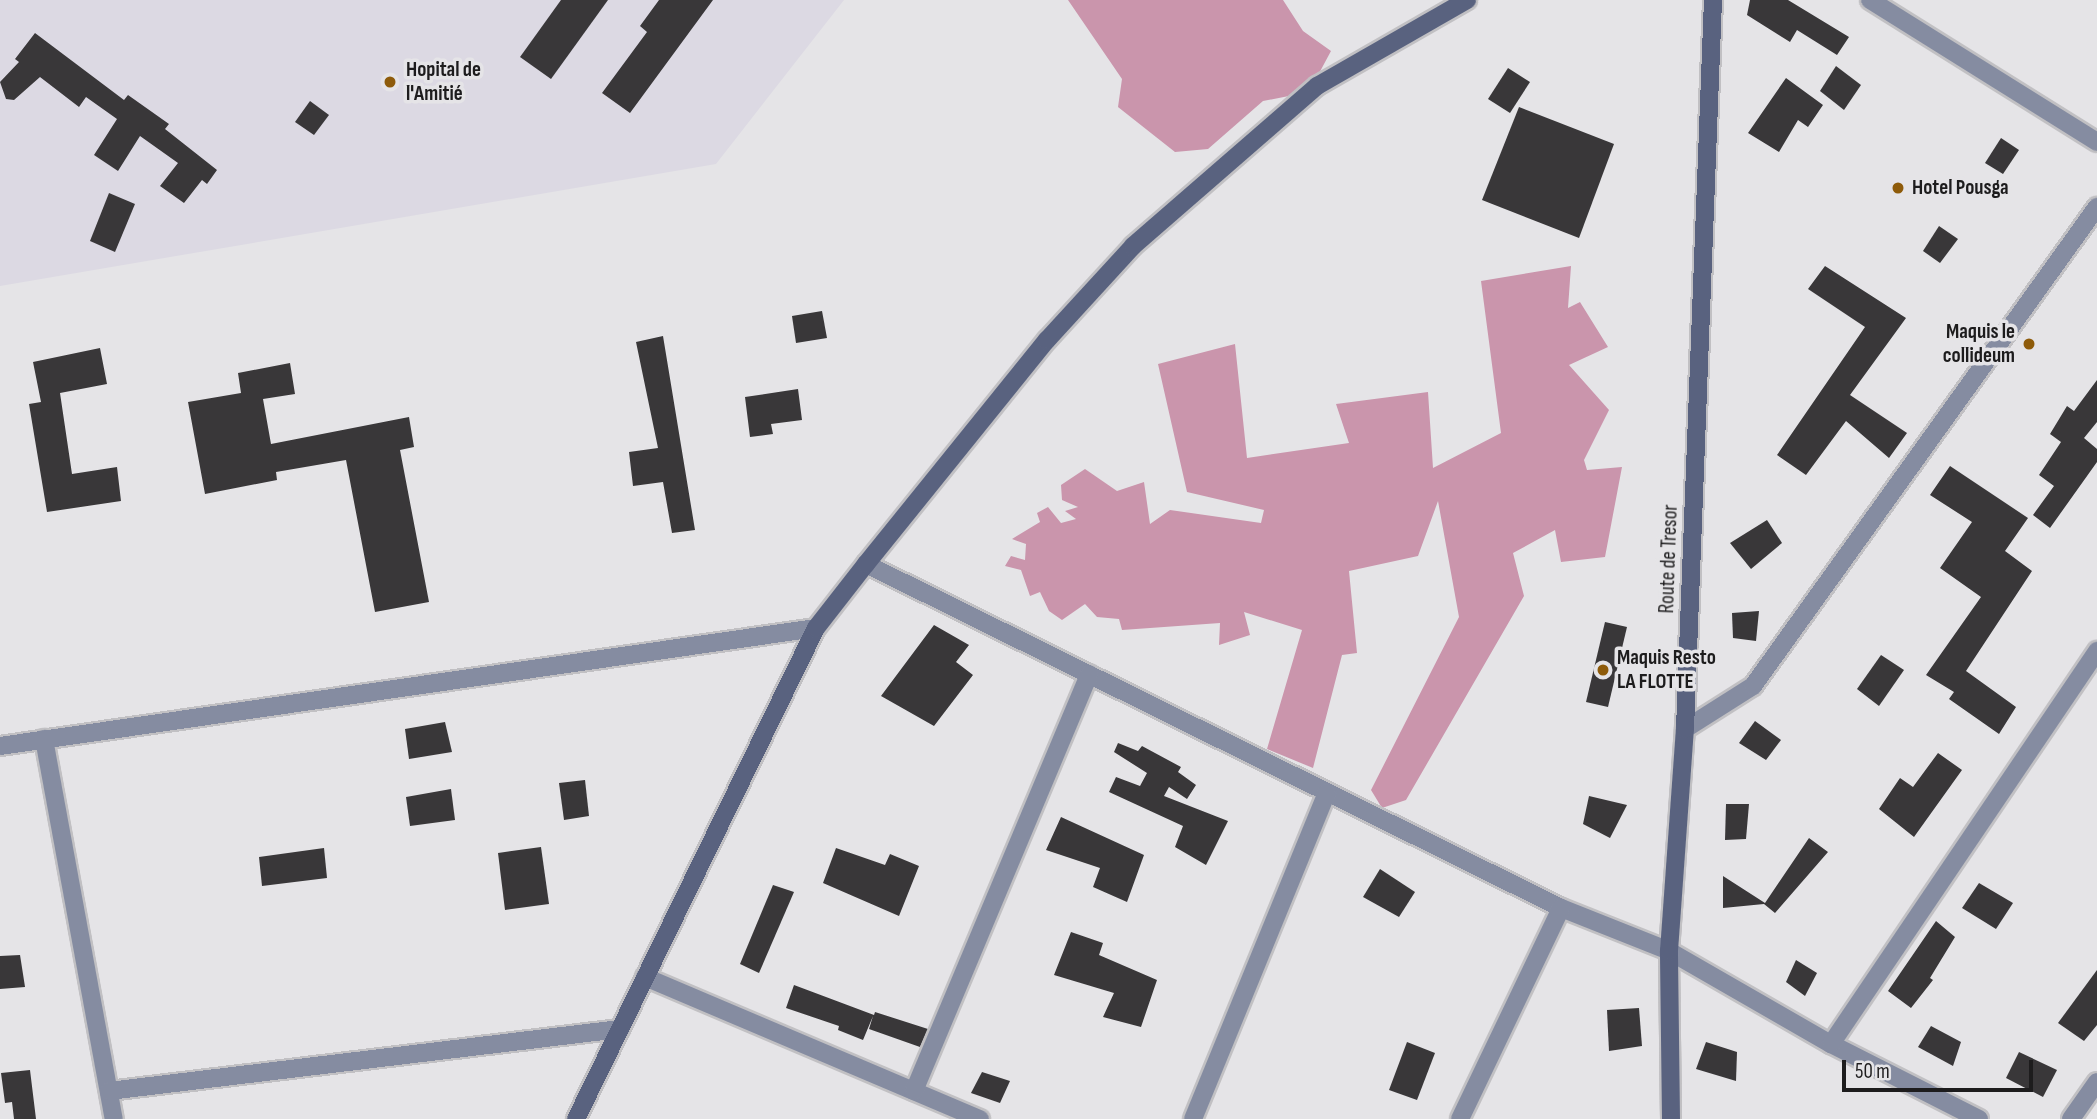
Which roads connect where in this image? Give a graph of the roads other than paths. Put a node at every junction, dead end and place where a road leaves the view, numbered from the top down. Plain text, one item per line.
1 (1467, 0) edge
2 (1711, 0) edge
3 (1870, 0) edge
4 (2097, 142) edge
5 (2097, 207) edge
6 (866, 564) junction
7 (816, 628) junction
8 (2097, 651) edge
9 (1089, 674) junction
10 (1685, 729) junction
11 (44, 739) junction
12 (0, 746) edge
13 (1326, 792) junction
14 (1561, 908) junction
15 (1670, 951) junction
16 (645, 977) junction
17 (620, 1029) junction
18 (1830, 1044) junction
19 (2097, 1082) edge
20 (109, 1091) junction
21 (914, 1091) junction
22 (114, 1119) edge
23 (576, 1119) edge
24 (980, 1119) edge
25 (1193, 1119) edge
26 (1460, 1119) edge
27 (1671, 1119) edge
28 (1979, 1119) edge
29 (2071, 1119) edge

1 - 6 street
2 - 10 street, Route de Tresor
2 - 15 street
3 - 4 street
5 - 10 street
6 - 7 street
6 - 9 street
7 - 11 street
7 - 16 street
8 - 18 street
9 - 13 street
9 - 21 street
10 - 15 street, Route de Tresor
11 - 12 street
11 - 20 street
13 - 14 street
13 - 25 street
14 - 15 street
14 - 26 street
15 - 18 street
15 - 27 street, Route de Tresor
16 - 17 street
16 - 21 street
17 - 20 street
17 - 23 street
18 - 28 street
19 - 29 street
20 - 22 street
21 - 24 street

